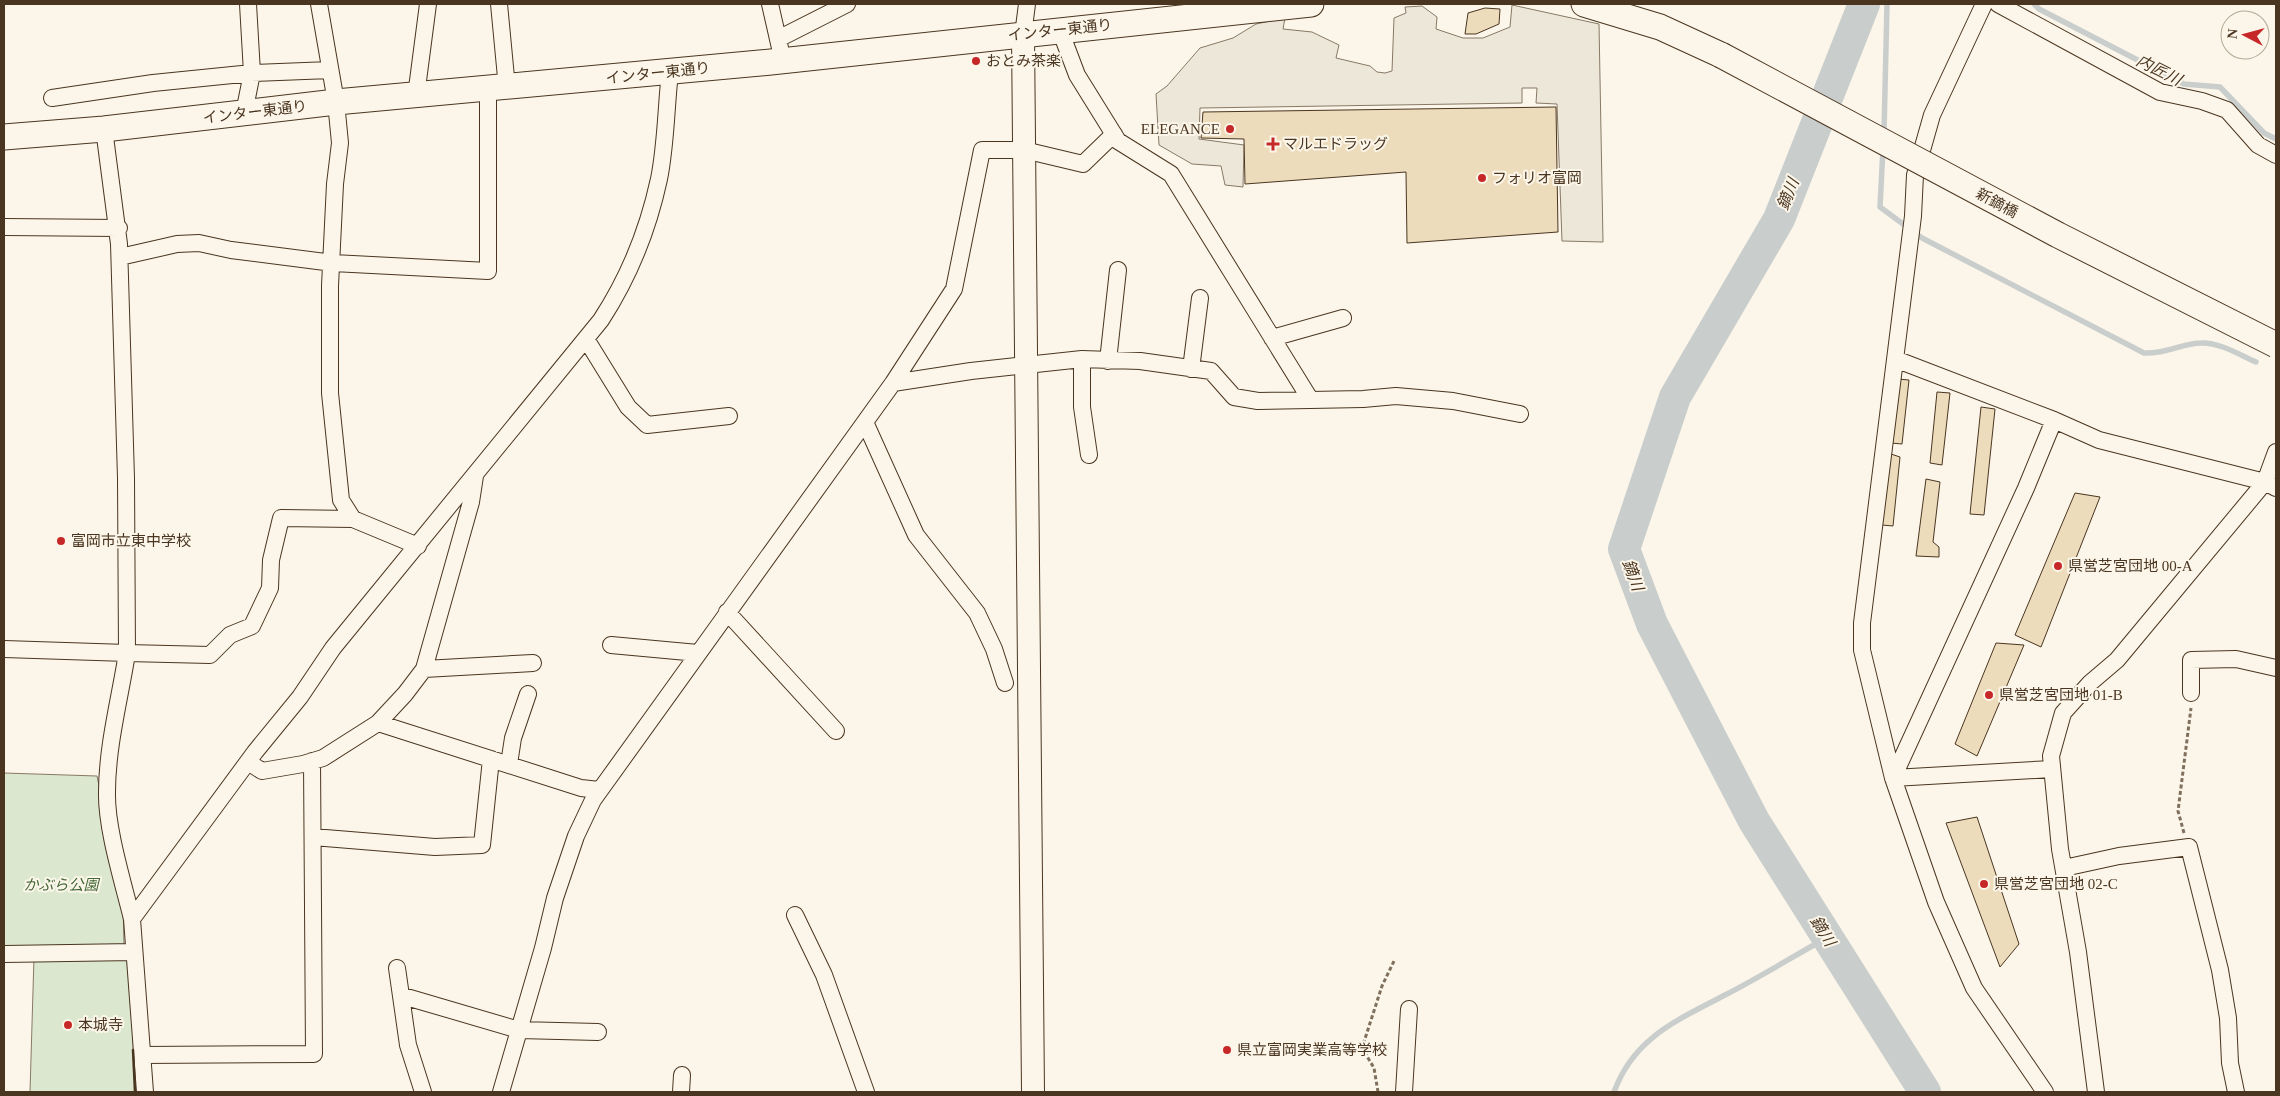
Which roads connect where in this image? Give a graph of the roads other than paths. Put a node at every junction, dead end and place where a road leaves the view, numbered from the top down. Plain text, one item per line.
1 (248, 4) edge
2 (319, 4) edge
3 (428, 4) edge
4 (499, 4) edge
5 (770, 4) edge
6 (847, 4) edge
7 (1026, 4) edge
8 (1311, 4) edge
9 (1584, 4) edge
10 (1984, 4) edge
11 (1998, 4) edge
12 (1060, 30) junction
13 (1023, 34) junction
14 (774, 51) junction
15 (330, 70) junction
16 (670, 72) junction
17 (252, 73) junction
18 (498, 89) junction
19 (416, 96) junction
20 (52, 98) dead end
21 (336, 102) junction
22 (244, 113) junction
23 (104, 129) junction
24 (1114, 134) junction
25 (4, 137) edge
26 (1024, 150) junction
27 (2276, 155) edge
28 (4, 227) edge
29 (119, 228) junction
30 (120, 257) junction
31 (333, 263) junction
32 (1118, 270) dead end
33 (1200, 298) dead end
34 (1343, 318) dead end
35 (1272, 338) junction
36 (586, 339) junction
37 (2276, 345) edge
38 (1082, 359) junction
39 (1894, 359) junction
40 (1108, 361) junction
41 (1026, 364) junction
42 (1192, 369) junction
43 (893, 383) junction
44 (1310, 399) junction
45 (1520, 414) dead end
46 (729, 416) dead end
47 (2054, 420) junction
48 (865, 422) junction
49 (2276, 452) edge
50 (1089, 456) dead end
51 (476, 476) junction
52 (2271, 485) edge
53 (353, 519) junction
54 (418, 546) junction
55 (727, 612) junction
56 (610, 645) dead end
57 (4, 649) edge
58 (128, 653) junction
59 (698, 653) junction
60 (533, 663) dead end
61 (2276, 668) edge
62 (424, 669) junction
63 (1005, 684) dead end
64 (2191, 693) road end
65 (528, 694) dead end
66 (378, 723) junction
67 (836, 732) dead end
68 (491, 759) junction
69 (248, 762) junction
70 (312, 762) junction
71 (509, 764) junction
72 (2052, 769) junction
73 (1893, 778) junction
74 (599, 790) junction
75 (313, 837) junction
76 (2064, 868) junction
77 (795, 915) dead end
78 (132, 919) junction
79 (134, 952) junction
80 (4, 954) edge
81 (397, 968) dead end
82 (403, 996) junction
83 (1409, 1009) dead end
84 (519, 1030) junction
85 (598, 1032) dead end
86 (142, 1055) junction
87 (682, 1075) dead end
88 (146, 1092) edge
89 (423, 1092) edge
90 (501, 1092) edge
91 (681, 1092) edge
92 (866, 1092) edge
93 (1033, 1092) edge
94 (1404, 1092) edge
95 (2045, 1092) edge
96 (2096, 1092) edge
97 (2236, 1092) edge

1 - 17 street
2 - 15 street
3 - 19 street
4 - 18 street
5 - 14 street
6 - 14 street
7 - 13 street
8 - 12 main road, インター東通り
9 - 37 main road, 新鏑橋, bridge
10 - 39 street
11 - 27 street
12 - 13 main road, インター東通り
12 - 24 street
13 - 14 main road, インター東通り
13 - 26 street
14 - 16 main road, インター東通り
15 - 17 street
15 - 21 street
16 - 18 main road, インター東通り
16 - 36 street
17 - 20 street
17 - 22 street
18 - 19 main road, インター東通り
18 - 31 street
19 - 21 main road, インター東通り
21 - 22 main road, インター東通り
21 - 31 street
22 - 23 main road, インター東通り
23 - 25 main road, インター東通り
23 - 29 street
24 - 26 street
24 - 35 street
26 - 41 street
26 - 43 street
28 - 29 street
29 - 30 street
30 - 31 street
30 - 58 street
31 - 53 street
32 - 40 street
33 - 42 street
34 - 35 street
35 - 44 street
36 - 46 street
36 - 51 street
38 - 40 street
38 - 41 street
38 - 50 street
39 - 47 street
39 - 73 street
40 - 42 street
41 - 43 street
41 - 93 street
42 - 44 street
43 - 48 street
44 - 45 street
47 - 52 street
47 - 73 street
48 - 55 street
48 - 63 street
49 - 52 street
51 - 54 street
51 - 62 street
52 - 72 street
53 - 54 street
53 - 58 street
54 - 69 street
55 - 59 street
55 - 67 street
56 - 59 street
57 - 58 street
58 - 78 street
59 - 74 street
60 - 62 street
61 - 64 street
62 - 66 street
65 - 71 street
66 - 68 street
66 - 70 street
68 - 71 street
68 - 75 street
69 - 70 street
69 - 78 street
70 - 75 street
71 - 74 street
72 - 73 street
72 - 76 street
73 - 95 street
74 - 84 street
75 - 86 street
76 - 96 street
76 - 97 street
77 - 92 street
78 - 79 street
79 - 80 street
79 - 86 street
81 - 82 street
82 - 84 street
82 - 89 street
83 - 94 street
84 - 85 street
84 - 90 street
86 - 88 street
87 - 91 street

